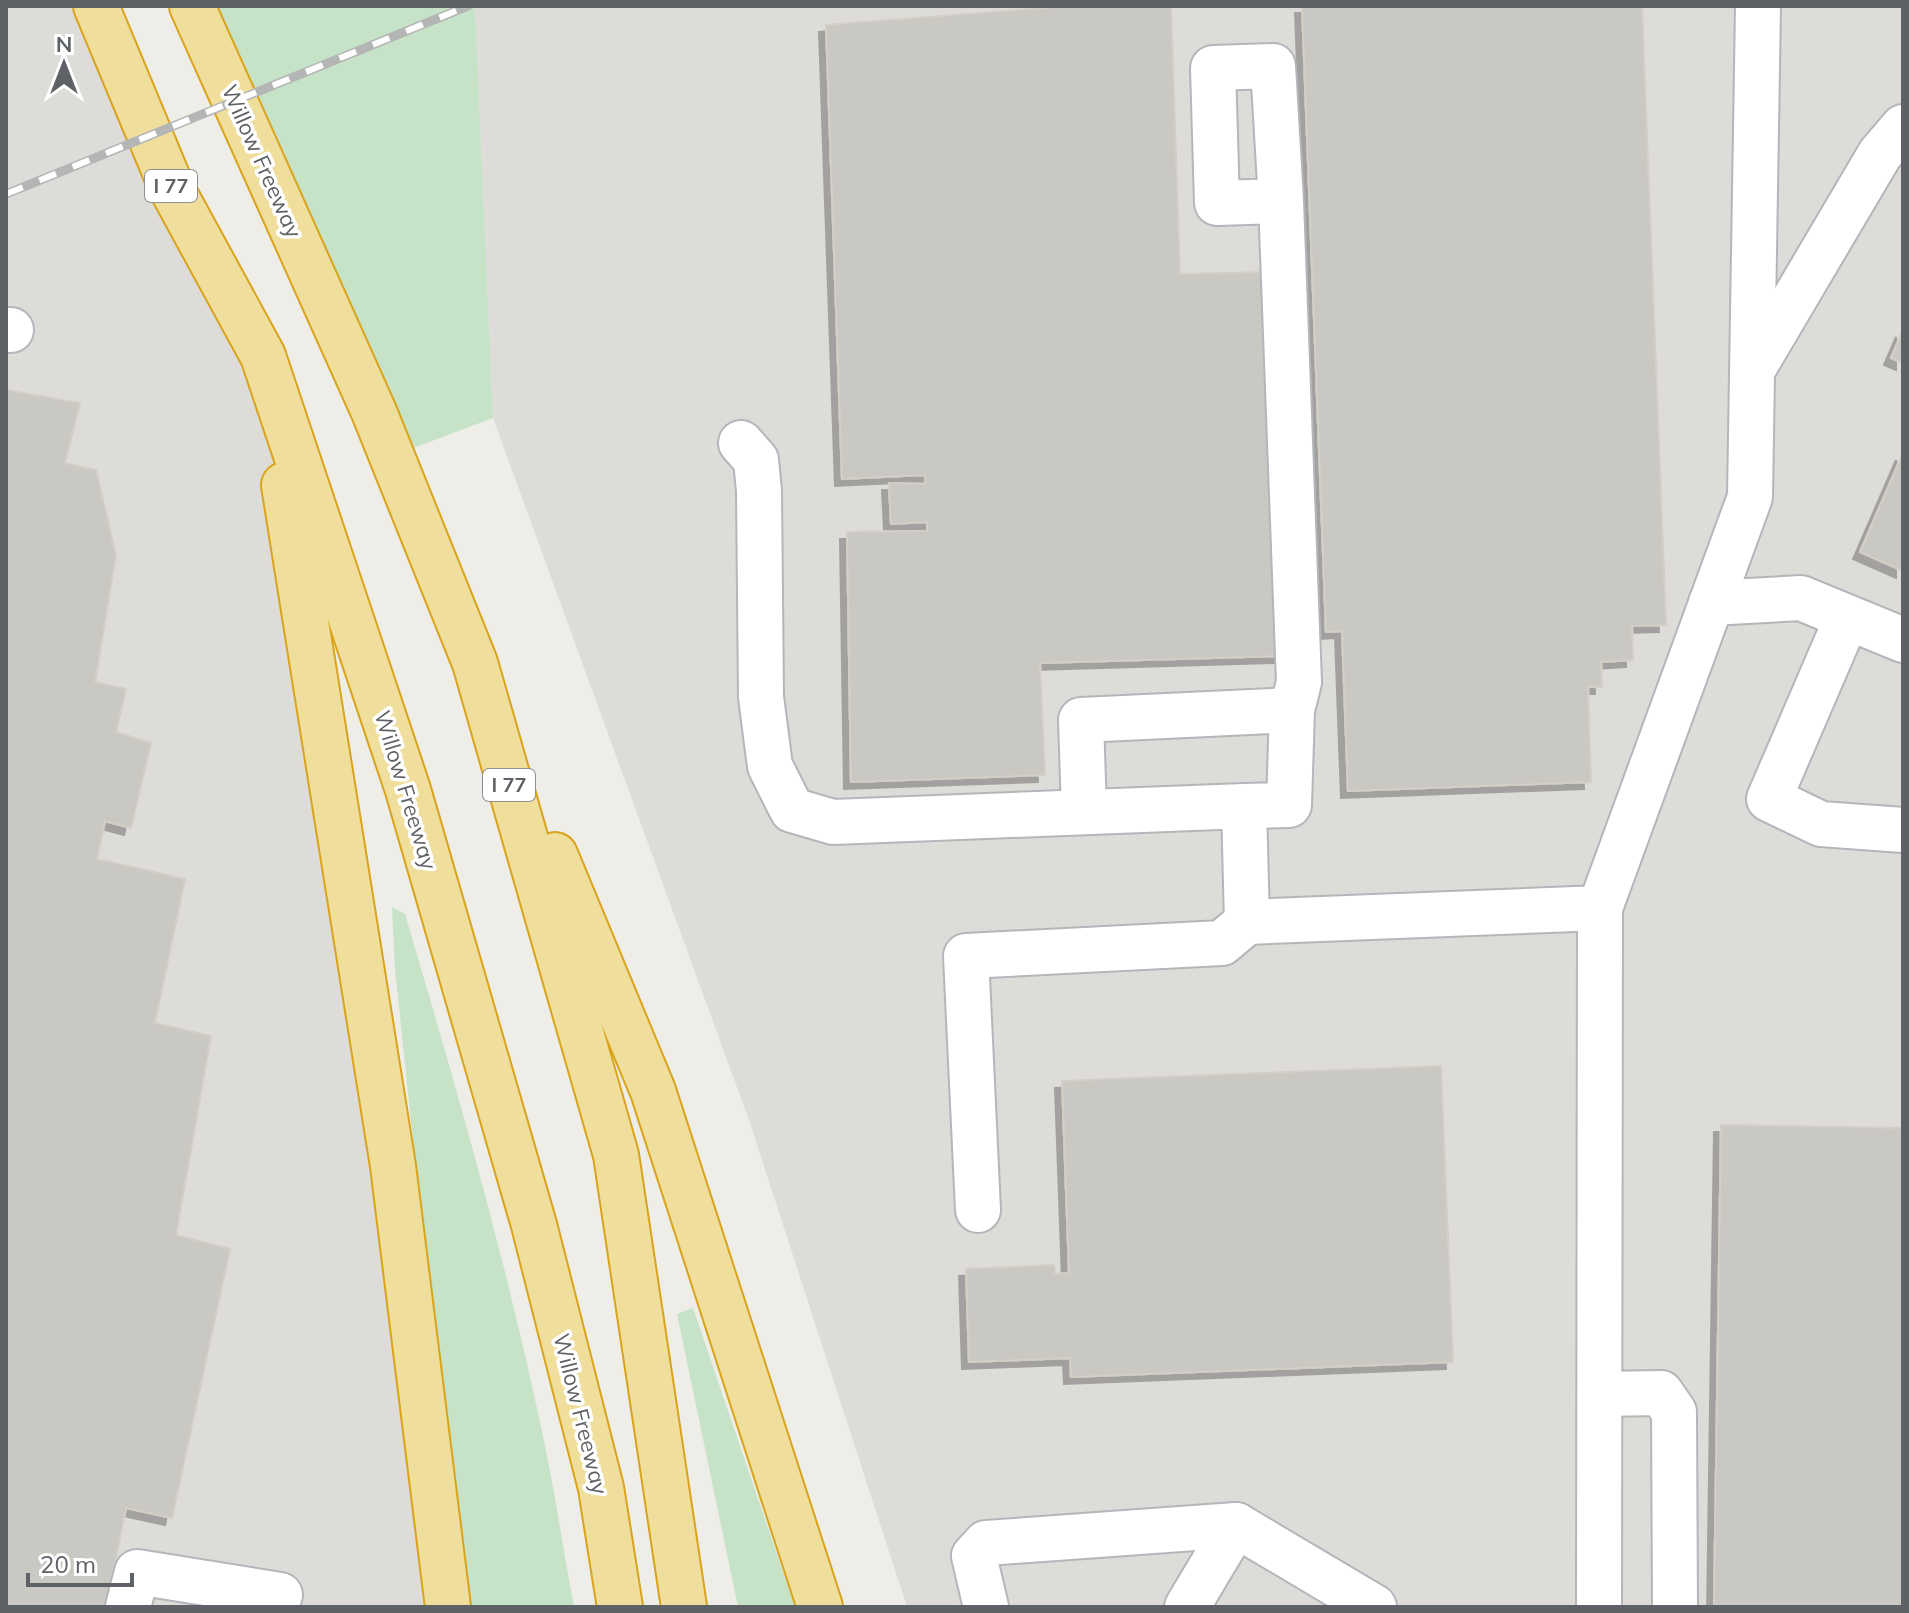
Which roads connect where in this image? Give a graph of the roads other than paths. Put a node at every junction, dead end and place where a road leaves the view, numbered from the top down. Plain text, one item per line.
1 (96, 6) edge
2 (192, 6) edge
3 (1758, 6) edge
4 (1903, 127) edge
5 (1281, 201) dead end
6 (263, 356) junction
7 (1752, 371) junction
8 (741, 443) dead end
9 (1711, 603) junction
10 (1847, 618) junction
11 (1903, 640) edge
12 (475, 663) junction
13 (1292, 710) junction
14 (1244, 806) junction
15 (1084, 811) junction
16 (1903, 830) edge
17 (1600, 908) junction
18 (1247, 922) junction
19 (978, 1210) dead end
20 (1600, 1394) junction
21 (1236, 1525) junction
22 (280, 1595) dead end
23 (128, 1607) edge
24 (448, 1607) edge
25 (620, 1607) edge
26 (684, 1607) edge
27 (820, 1607) edge
28 (986, 1607) edge
29 (1187, 1607) edge
30 (1374, 1607) edge
31 (1599, 1607) edge
32 (1675, 1607) edge

1 - 6 highway, Willow Freeway / I 77
2 - 12 highway, Willow Freeway / I 77
3 - 7 street
4 - 7 street
5 - 13 street
6 - 24 highway
6 - 25 highway, Willow Freeway / I 77
7 - 9 street
8 - 15 street
9 - 10 street
9 - 17 street
10 - 11 street
10 - 16 street
12 - 26 highway, Willow Freeway / I 77
12 - 27 highway
13 - 14 street
13 - 15 street
14 - 15 street
14 - 18 street
17 - 18 street
17 - 20 street
18 - 19 street
20 - 31 street
20 - 32 street
21 - 28 street
21 - 29 street
21 - 30 street
22 - 23 street

